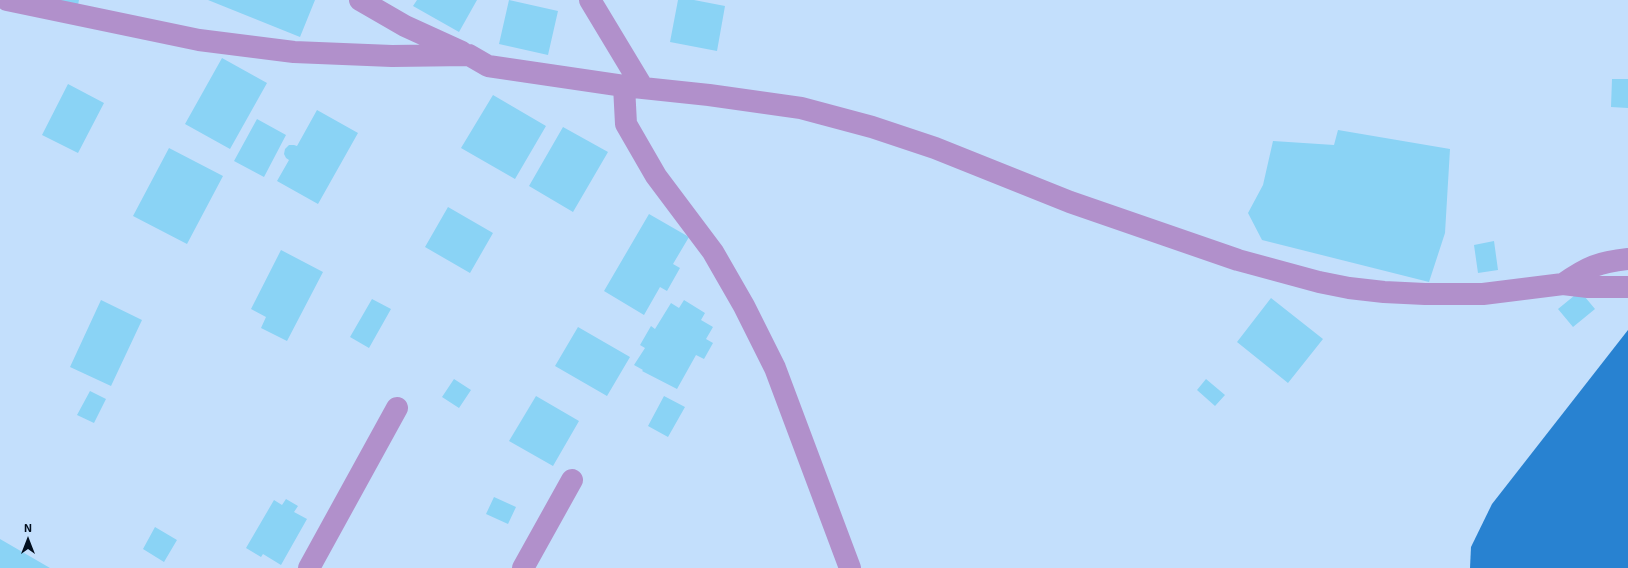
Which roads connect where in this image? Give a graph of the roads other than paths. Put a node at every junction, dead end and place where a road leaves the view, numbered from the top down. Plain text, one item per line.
1 (7, 0) edge
2 (360, 0) edge
3 (590, 0) edge
4 (469, 54) junction
5 (633, 87) junction
6 (1628, 259) edge
7 (1563, 284) junction
8 (1628, 287) edge
9 (397, 408) dead end
10 (572, 480) dead end
11 (309, 568) edge
12 (523, 568) edge
13 (850, 568) edge

1 - 4 street
2 - 4 street
3 - 5 street
4 - 5 street
5 - 7 street
5 - 13 street
6 - 7 street
7 - 8 street
9 - 11 street
10 - 12 street

